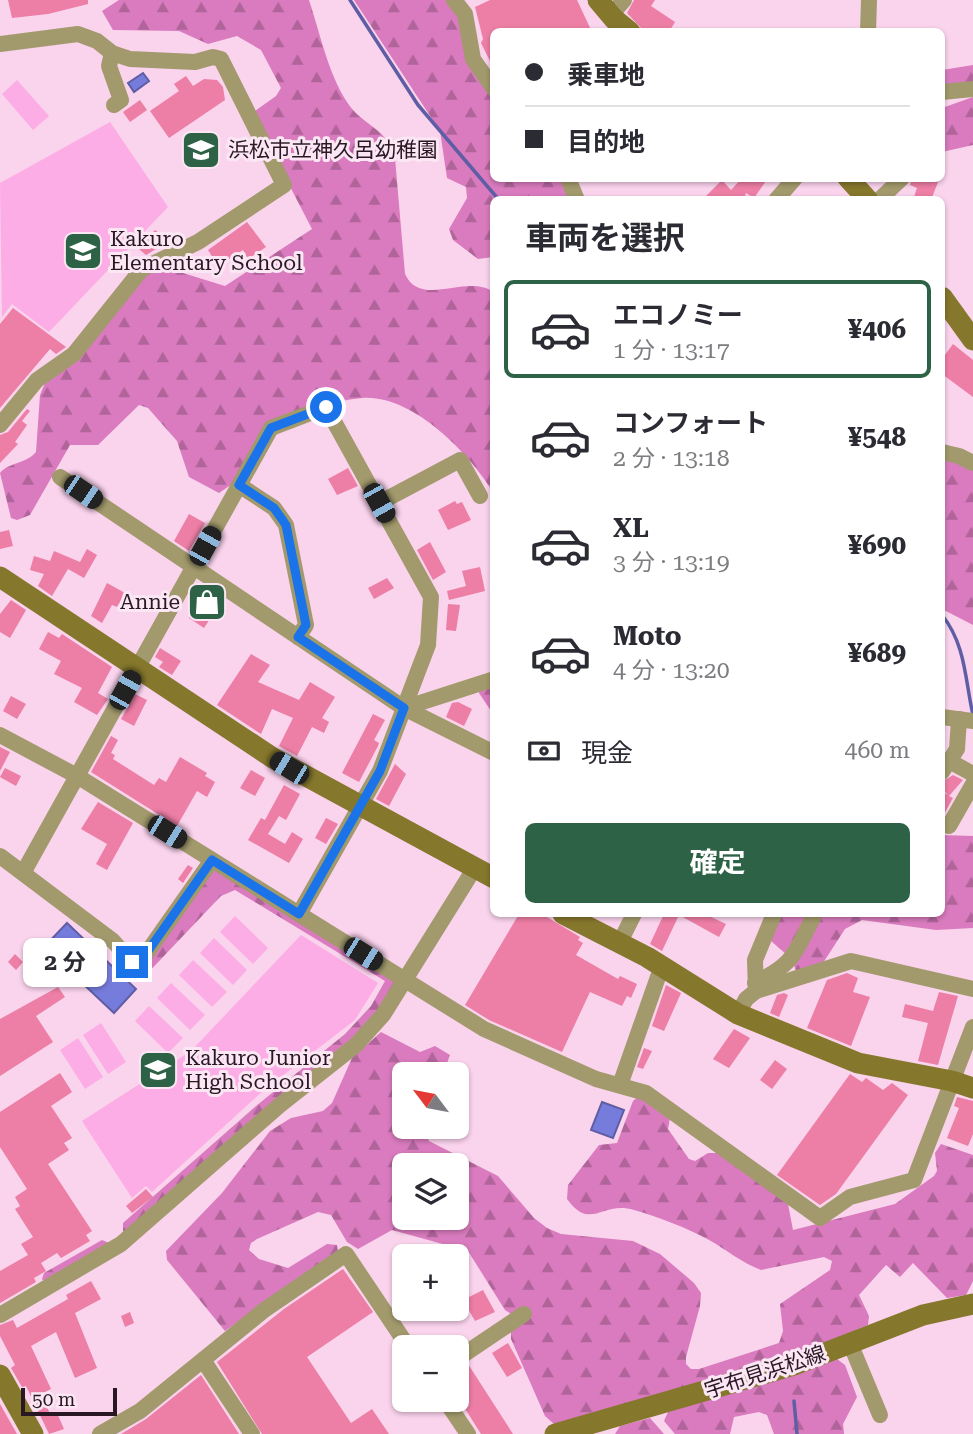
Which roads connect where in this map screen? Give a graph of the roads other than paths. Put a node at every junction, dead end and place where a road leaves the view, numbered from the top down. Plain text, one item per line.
1 (454, 0) edge
2 (869, 0) edge
3 (611, 5) edge
4 (627, 28) edge
5 (868, 28) edge
6 (0, 44) edge
7 (111, 53) junction
8 (490, 83) edge
9 (973, 89) edge
10 (945, 92) edge
11 (114, 105) dead end
12 (792, 182) edge
13 (852, 182) edge
14 (898, 182) edge
15 (779, 196) edge
16 (864, 196) edge
17 (883, 196) edge
18 (945, 301) edge
19 (973, 340) edge
20 (0, 425) edge
21 (945, 453) edge
22 (973, 463) edge
23 (60, 477) dead end
24 (239, 485) junction
25 (480, 496) dead end
26 (379, 503) junction
27 (194, 566) junction
28 (0, 577) edge
29 (298, 637) junction
30 (137, 668) junction
31 (490, 680) edge
32 (404, 708) junction
33 (945, 717) edge
34 (967, 720) edge
35 (0, 735) edge
36 (490, 751) edge
37 (946, 767) edge
38 (973, 774) edge
39 (77, 776) junction
40 (973, 784) edge
41 (360, 806) junction
42 (949, 826) dead end
43 (0, 856) edge
44 (212, 860) junction
45 (474, 869) junction
46 (23, 873) junction
47 (490, 876) edge
48 (299, 914) junction
49 (569, 917) edge
50 (632, 917) edge
51 (773, 917) edge
52 (812, 917) edge
53 (620, 942) junction
54 (665, 968) junction
55 (405, 980) junction
56 (755, 987) junction
57 (973, 989) edge
58 (738, 1014) junction
59 (973, 1027) edge
60 (952, 1081) junction
61 (620, 1085) junction
62 (973, 1088) edge
63 (973, 1304) edge
64 (524, 1314) dead end
65 (0, 1315) edge
66 (401, 1335) edge
67 (850, 1343) junction
68 (469, 1351) edge
69 (202, 1360) junction
70 (0, 1375) edge
71 (453, 1412) edge
72 (880, 1415) dead end
73 (33, 1434) edge
74 (100, 1434) edge
75 (252, 1434) edge
76 (468, 1434) edge
77 (555, 1434) edge

1 - 8 street
2 - 5 street
3 - 4 street
6 - 7 street
7 - 11 street
7 - 20 street
9 - 10 street
12 - 15 street
13 - 16 street
14 - 17 street
18 - 19 street
21 - 22 street
23 - 27 street
24 - 26 street
24 - 27 street
24 - 29 street
25 - 26 street
26 - 32 street
27 - 29 street
27 - 30 street
28 - 30 street
29 - 32 street
30 - 39 street
30 - 41 street
31 - 32 street
32 - 36 street
32 - 41 street
33 - 34 street
34 - 37 street
35 - 39 street
37 - 38 street
39 - 44 street
39 - 46 street
40 - 42 street
41 - 45 street
41 - 48 street
43 - 46 street
44 - 46 street
44 - 48 street
45 - 47 street
45 - 55 street
48 - 55 street
49 - 53 street
50 - 53 street
51 - 56 street
52 - 56 street
53 - 54 street
54 - 58 street
54 - 61 street
55 - 61 street
55 - 65 street
56 - 57 street
56 - 58 street
58 - 60 street
59 - 60 street
60 - 61 street
60 - 62 street
63 - 67 street, 宇布見浜松線
64 - 68 street
66 - 69 street
67 - 72 street
67 - 77 street, 宇布見浜松線
69 - 74 street
69 - 75 street
70 - 73 street
71 - 76 street

